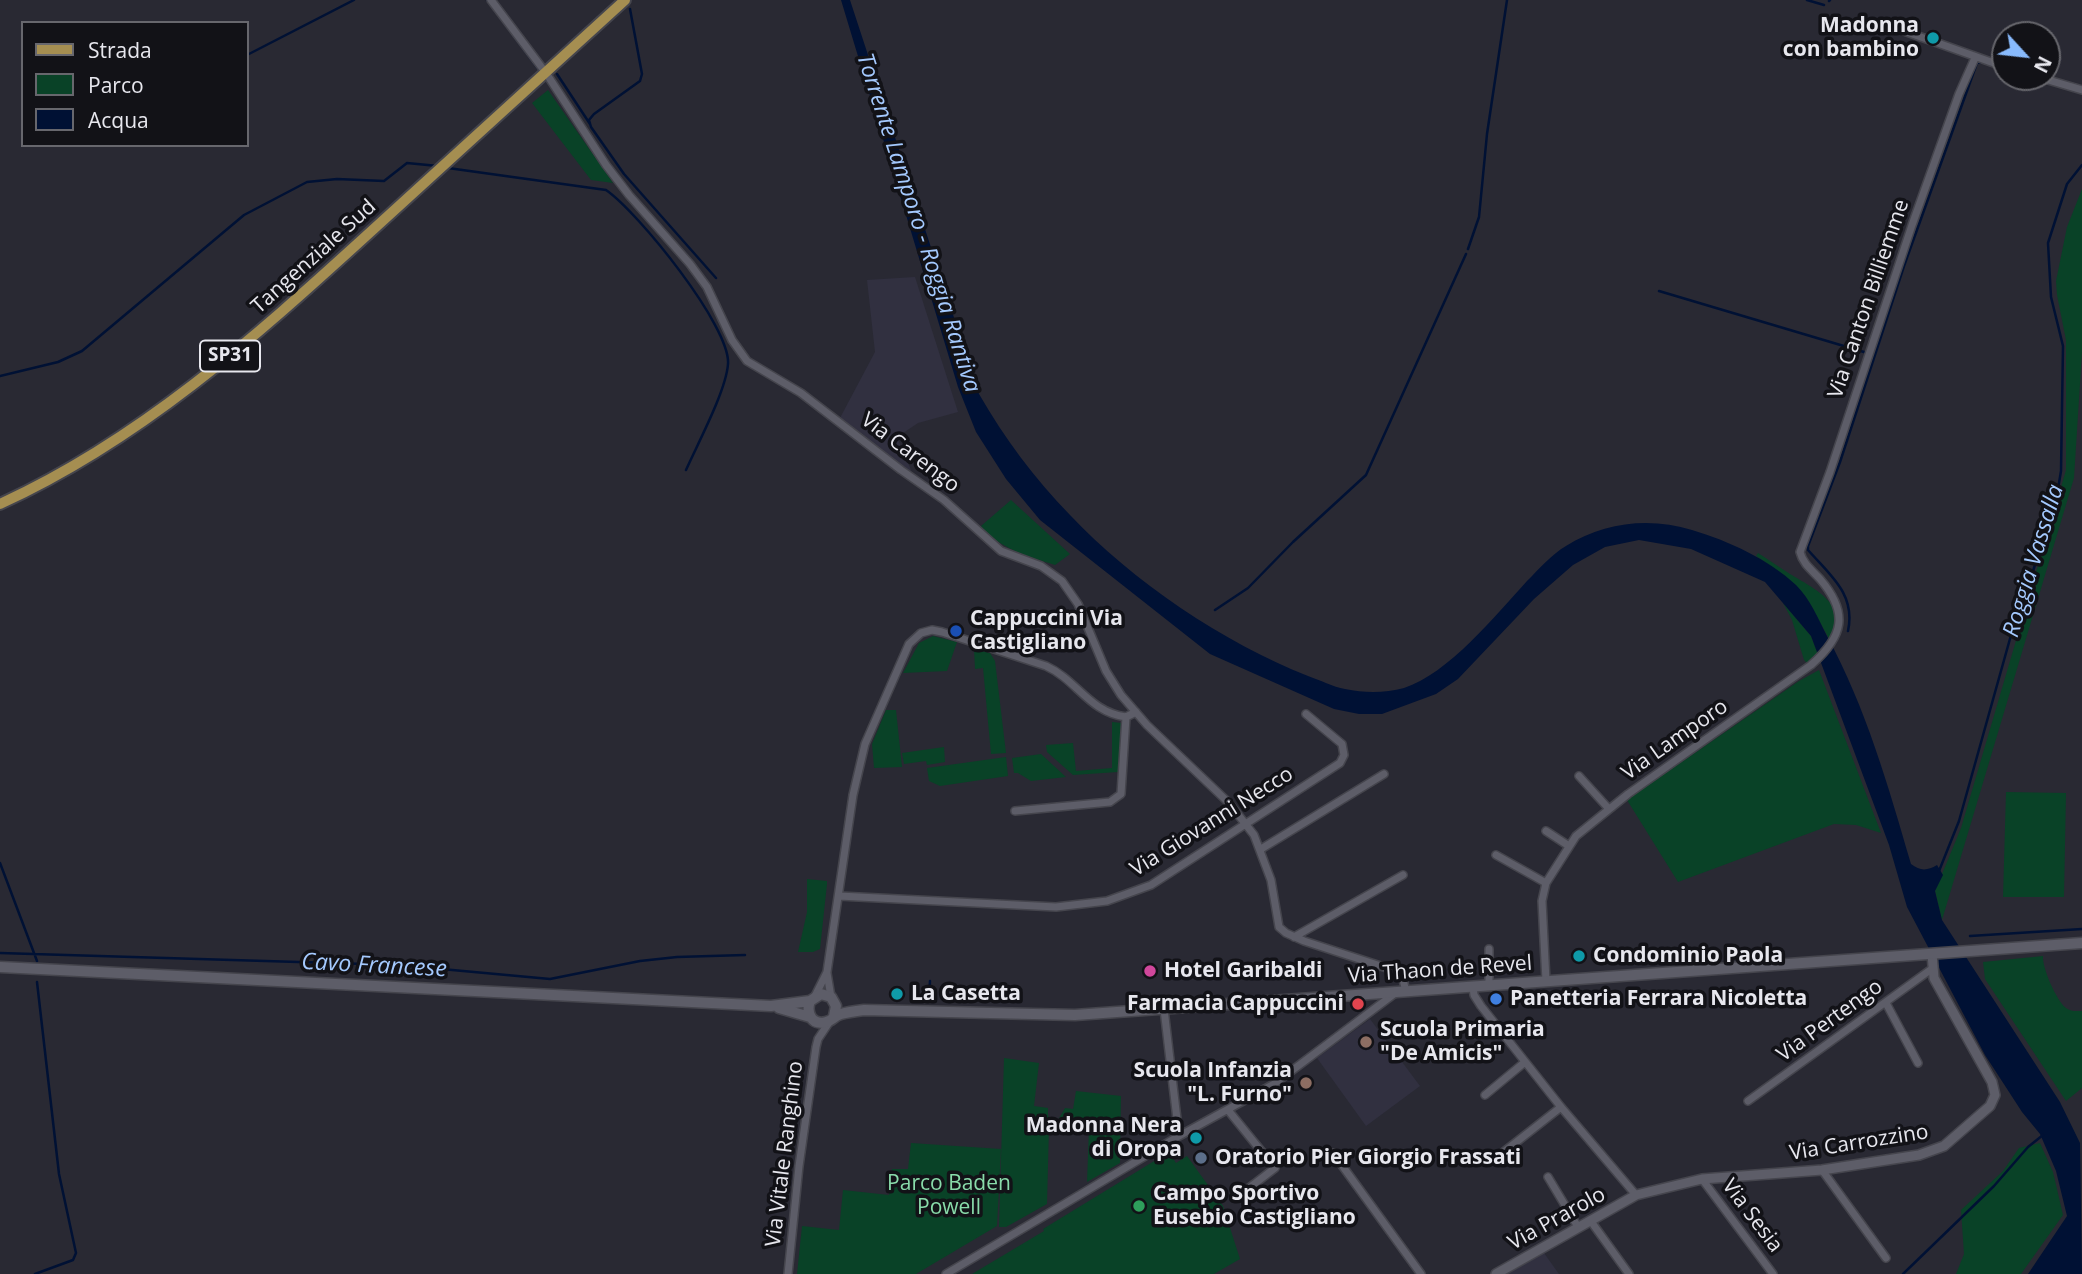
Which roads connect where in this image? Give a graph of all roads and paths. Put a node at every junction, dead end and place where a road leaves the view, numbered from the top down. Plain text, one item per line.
1 (491, 0) edge
2 (625, 0) edge
3 (1904, 31) dead end
4 (1975, 58) junction
5 (1991, 63) edge
6 (546, 73) junction
7 (2061, 84) edge
8 (2082, 90) edge
9 (0, 504) edge
10 (1800, 552) joint
11 (1136, 712) junction
12 (1307, 714) dead end
13 (1126, 718) junction
14 (1384, 774) dead end
15 (1579, 776) dead end
16 (1609, 809) junction
17 (1015, 811) dead end
18 (1246, 824) junction
19 (1546, 831) dead end
20 (1569, 846) junction
21 (1261, 849) junction
22 (1496, 856) dead end
23 (1403, 875) dead end
24 (1546, 883) junction
25 (839, 896) junction
26 (1294, 937) junction
27 (2082, 943) edge
28 (1489, 949) dead end
29 (1934, 954) junction
30 (0, 967) edge
31 (1933, 968) junction
32 (827, 972) junction
33 (1546, 981) junction
34 (1489, 985) junction
35 (1473, 987) junction
36 (1406, 992) junction
37 (1394, 993) junction
38 (812, 998) junction
39 (833, 999) junction
40 (1886, 1003) junction
41 (776, 1006) junction
42 (1164, 1009) junction
43 (864, 1010) junction
44 (811, 1018) junction
45 (833, 1018) junction
46 (818, 1039) junction
47 (1525, 1062) junction
48 (1918, 1063) dead end
49 (1485, 1096) dead end
50 (1748, 1101) dead end
51 (1561, 1107) junction
52 (1228, 1110) junction
53 (1179, 1136) junction
54 (1333, 1153) dead end
55 (1496, 1158) dead end
56 (1822, 1170) junction
57 (1548, 1177) dead end
58 (1702, 1179) junction
59 (1249, 1188) dead end
60 (1636, 1195) junction
61 (1590, 1220) junction
62 (1578, 1227) junction
63 (1886, 1258) dead end
64 (788, 1274) edge
65 (946, 1274) edge
66 (1421, 1274) edge
67 (1496, 1274) edge
68 (1629, 1274) edge
69 (1773, 1274) edge

1 - 6 street, Via Carengo
2 - 6 main road, Tangenziale Sud / SP31
3 - 4 street
4 - 5 street
4 - 10 street, Via Canton Billiemme
6 - 9 main road, Tangenziale Sud / SP31
6 - 11 street, Via Carengo
7 - 8 street
10 - 16 street, Via Lamporo
11 - 13 street
11 - 18 street, Via Carengo
12 - 18 street, Via Giovanni Necco
13 - 17 street
13 - 25 street
14 - 21 street
15 - 16 street
16 - 20 street, Via Lamporo
18 - 21 street, Via Carengo
18 - 25 street, Via Giovanni Necco
19 - 20 street
20 - 24 street, Via Lamporo
21 - 26 street, Via Carengo
22 - 24 street
23 - 26 street
24 - 33 street, Via Lamporo
25 - 32 street
26 - 36 street
27 - 29 main road, Via Thaon de Revel
28 - 34 street
29 - 31 street, Via Carrozzino
29 - 33 main road, Via Thaon de Revel
30 - 41 main road
31 - 40 street, Via Pertengo
31 - 56 street, Via Carrozzino
32 - 38 street
32 - 39 street
33 - 34 main road, Via Thaon de Revel
34 - 35 main road, Via Thaon de Revel
35 - 36 main road, Via Thaon de Revel
35 - 47 street
36 - 37 main road, Via Thaon de Revel
37 - 42 main road, Via Thaon de Revel
37 - 52 street
38 - 39 main road
38 - 41 main road
38 - 44 main road
39 - 43 main road, Via Thaon de Revel
39 - 45 main road
40 - 48 street
40 - 50 street, Via Pertengo
41 - 44 main road
42 - 43 main road, Via Thaon de Revel
42 - 53 street
43 - 45 main road, Via Thaon de Revel
44 - 45 main road
44 - 46 street, Via Vitale Ranghino
45 - 46 street, Via Vitale Ranghino
46 - 64 street, Via Vitale Ranghino
47 - 49 street
47 - 51 street
51 - 55 street
51 - 60 street
52 - 53 street
52 - 59 street
53 - 65 street
54 - 66 street
56 - 58 street, Via Carrozzino
56 - 63 street
57 - 62 street
58 - 60 street, Via Carrozzino
58 - 69 street, Via Sesia
60 - 61 street, Via Prarolo
61 - 62 street, Via Prarolo
61 - 68 street
62 - 67 street, Via Prarolo

